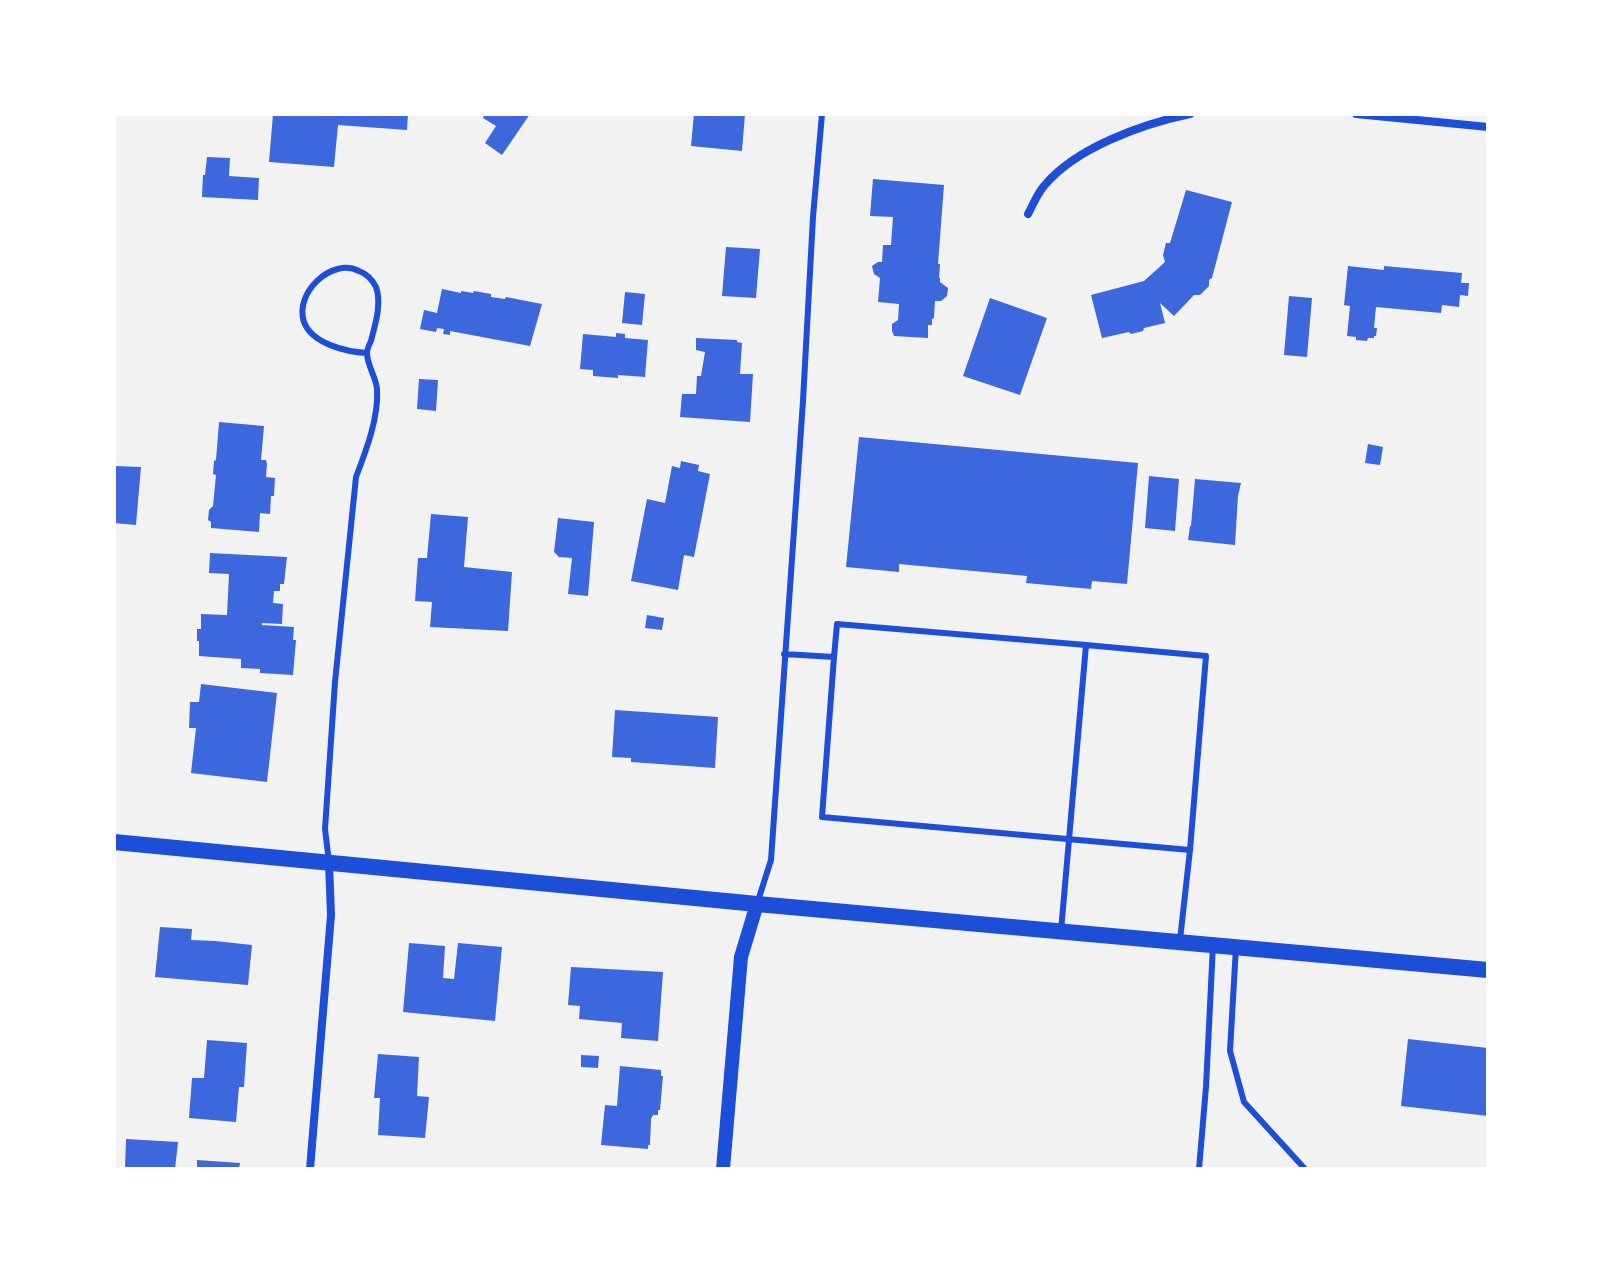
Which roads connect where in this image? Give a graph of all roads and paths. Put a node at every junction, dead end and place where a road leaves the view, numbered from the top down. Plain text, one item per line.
1 (822, 114) edge
2 (1190, 114) edge
3 (1356, 114) edge
4 (1488, 127) edge
5 (1028, 214) dead end
6 (367, 353) junction
7 (1086, 645) junction
8 (784, 654) junction
9 (834, 657) junction
10 (1069, 839) junction
11 (114, 842) edge
12 (1190, 850) junction
13 (329, 862) junction
14 (757, 904) junction
15 (1061, 931) junction
16 (1180, 942) junction
17 (1213, 945) junction
18 (1236, 947) junction
19 (1488, 970) edge
20 (310, 1169) edge
21 (723, 1169) edge
22 (1199, 1169) edge
23 (1305, 1169) edge

1 - 8 lane
2 - 5 street
3 - 4 street
6 - 6 lane
6 - 13 lane
7 - 9 lane
7 - 10 lane
7 - 12 lane
8 - 9 lane
8 - 14 lane
9 - 10 lane
10 - 12 lane
10 - 15 lane
11 - 13 main road
12 - 16 lane
13 - 14 main road
13 - 20 street
14 - 15 main road
14 - 21 street
15 - 16 main road
16 - 17 main road
17 - 18 main road
17 - 22 lane
18 - 19 main road
18 - 23 lane

